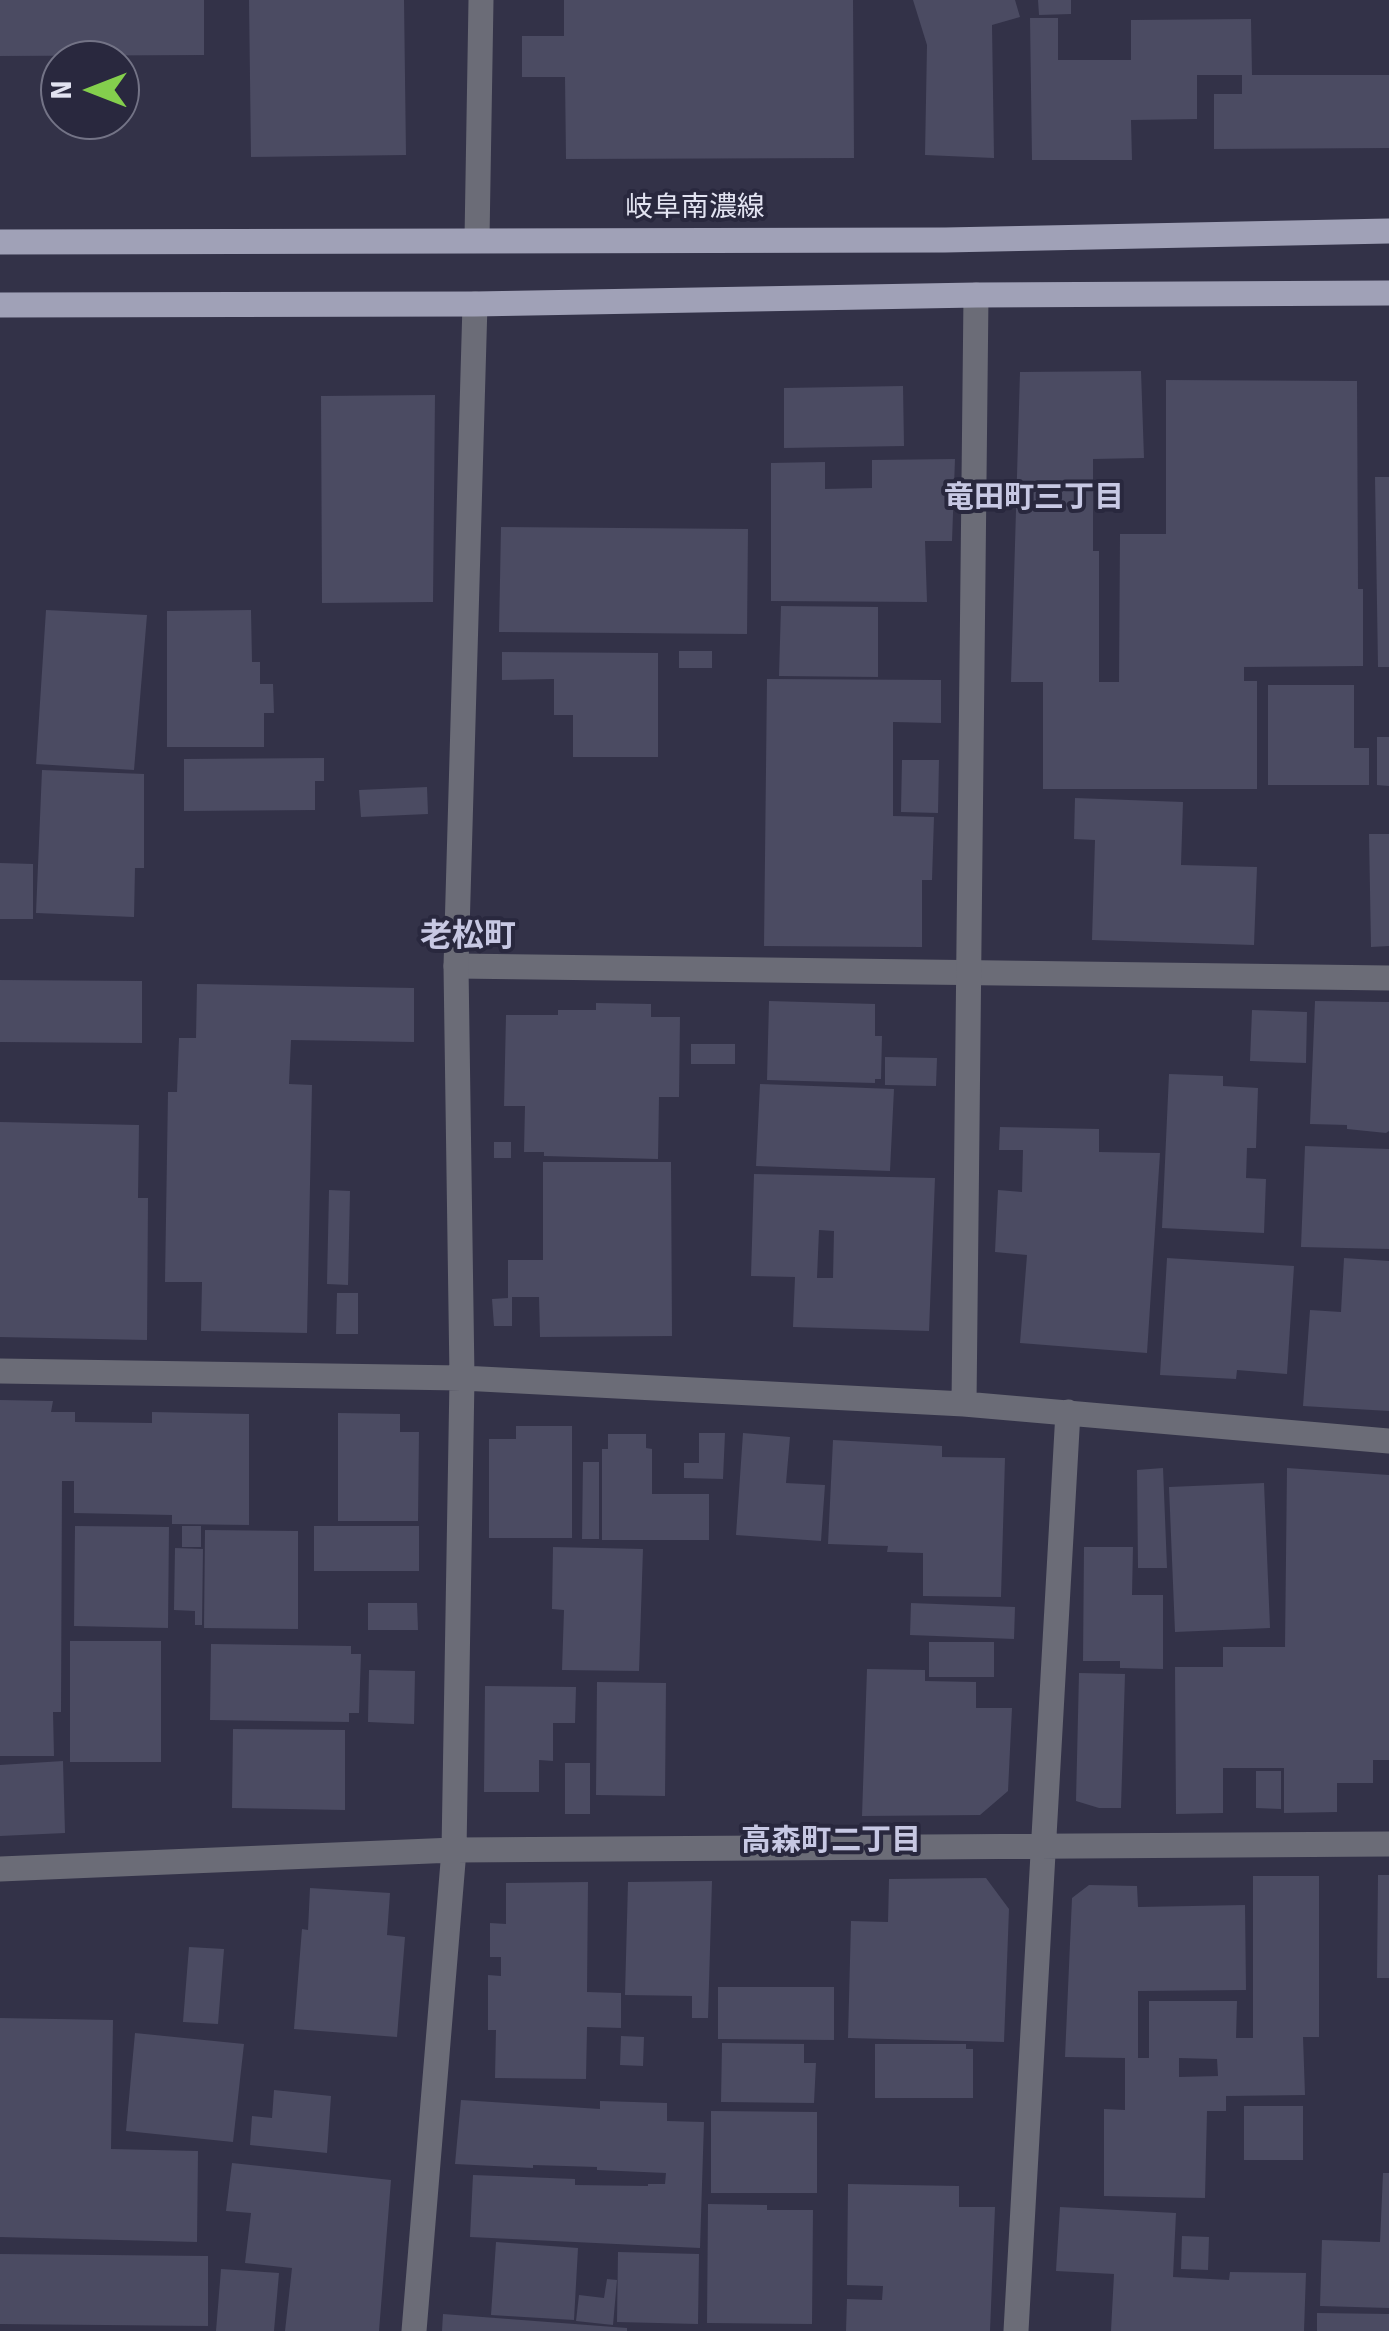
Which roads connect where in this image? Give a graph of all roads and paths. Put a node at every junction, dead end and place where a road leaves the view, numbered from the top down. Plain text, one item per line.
1 (481, 0) edge
2 (1389, 232) edge
3 (477, 239) junction
4 (0, 242) edge
5 (1389, 293) edge
6 (976, 295) junction
7 (0, 304) edge
8 (475, 304) junction
9 (456, 966) junction
10 (970, 972) junction
11 (1389, 978) edge
12 (0, 1371) edge
13 (462, 1378) junction
14 (964, 1404) junction
15 (1068, 1412) junction
16 (1389, 1441) edge
17 (1389, 1844) edge
18 (1041, 1848) junction
19 (454, 1850) junction
20 (0, 1869) edge
21 (414, 2331) edge
22 (1016, 2331) edge

1 - 3 street
2 - 3 main road, 岐阜南濃線
3 - 4 main road, 岐阜南濃線
5 - 6 main road
6 - 8 main road
6 - 10 street
7 - 8 main road
8 - 9 street
9 - 10 street
9 - 13 street
10 - 11 street
10 - 14 street
12 - 13 street
13 - 14 street
13 - 19 street
14 - 15 street
15 - 16 street
15 - 18 street
17 - 18 street
18 - 19 street
18 - 22 street
19 - 20 street
19 - 21 street

